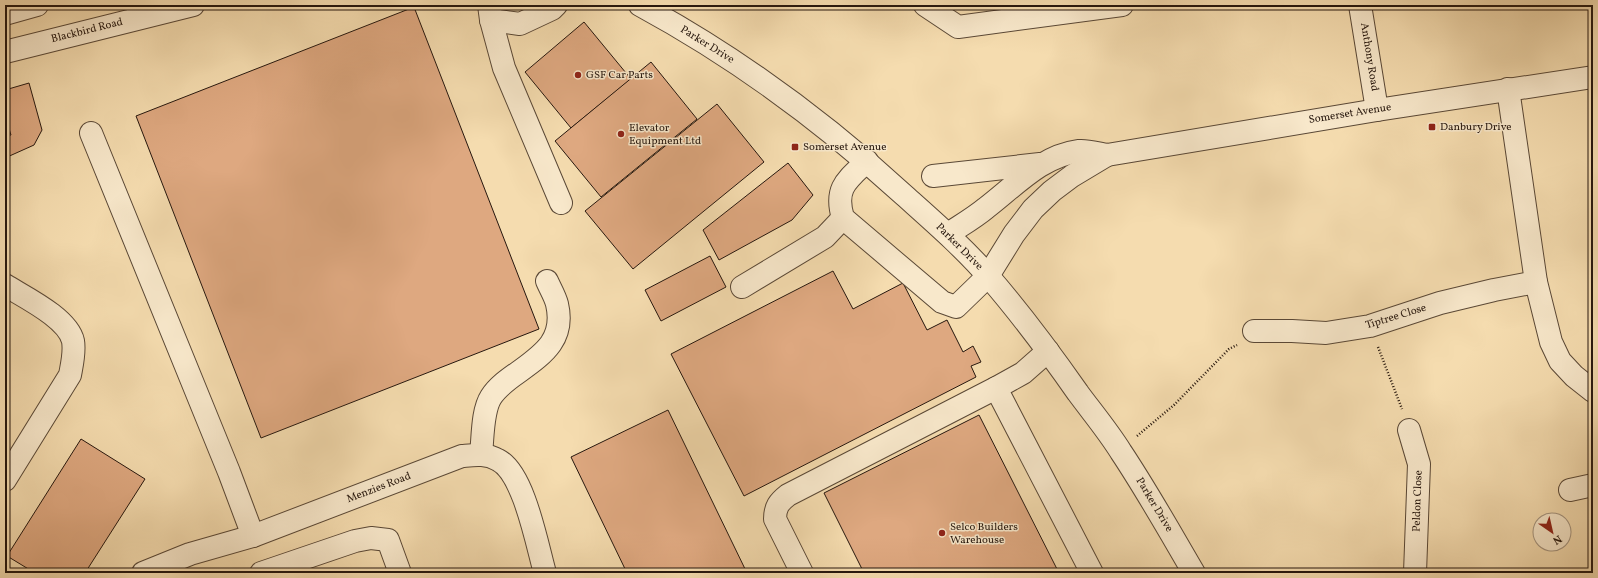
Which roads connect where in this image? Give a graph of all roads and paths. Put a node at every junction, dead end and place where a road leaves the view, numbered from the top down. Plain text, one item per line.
1 (37, 5) edge
2 (193, 5) edge
3 (556, 5) edge
4 (640, 5) edge
5 (925, 5) edge
6 (1122, 5) edge
7 (1360, 5) edge
8 (490, 12) edge
9 (5, 14) edge
10 (5, 52) edge
11 (1593, 77) edge
12 (1508, 89) junction
13 (1377, 110) junction
14 (91, 133) dead end
15 (1107, 155) junction
16 (867, 161) junction
17 (1044, 164) junction
18 (933, 176) dead end
19 (560, 203) dead end
20 (843, 218) junction
21 (948, 234) junction
22 (988, 276) junction
23 (547, 281) dead end
24 (1536, 282) junction
25 (5, 285) edge
26 (742, 286) dead end
27 (1370, 326) junction
28 (1254, 331) joint
29 (1048, 351) junction
30 (996, 388) junction
31 (1593, 391) edge
32 (1409, 430) joint
33 (1120, 450) junction
34 (481, 454) junction
35 (5, 480) edge
36 (1593, 485) edge
37 (1570, 490) dead end
38 (253, 536) junction
39 (143, 573) edge
40 (261, 573) edge
41 (400, 573) edge
42 (545, 573) edge
43 (802, 573) edge
44 (1092, 573) edge
45 (1194, 573) edge
46 (1415, 573) edge

1 - 9 street
2 - 10 street, Blackbird Road
3 - 8 street
4 - 16 street, Parker Drive
5 - 6 street
7 - 13 street, Anthony Road
8 - 19 street
11 - 12 street, Somerset Avenue
12 - 13 street, Somerset Avenue
12 - 24 street
13 - 15 street, Somerset Avenue
14 - 38 street
15 - 17 street, Somerset Avenue
15 - 22 street, Somerset Avenue
16 - 20 street
16 - 21 street, Parker Drive
17 - 18 street, Somerset Avenue
17 - 21 street, Somerset Avenue
20 - 22 street, Somerset Avenue
20 - 26 street
21 - 22 street, Parker Drive
22 - 29 street, Parker Drive
23 - 34 street
24 - 27 street, Tiptree Close
24 - 31 street
25 - 35 street
27 - 28 street, Tiptree Close
27 - 32 path
28 - 33 path
29 - 30 street
29 - 33 street, Parker Drive
30 - 43 street
30 - 44 street
32 - 46 street, Peldon Close
33 - 45 street, Parker Drive
34 - 38 street, Menzies Road
34 - 42 street, Menzies Road
36 - 37 street
38 - 39 street, Menzies Road
40 - 41 street

